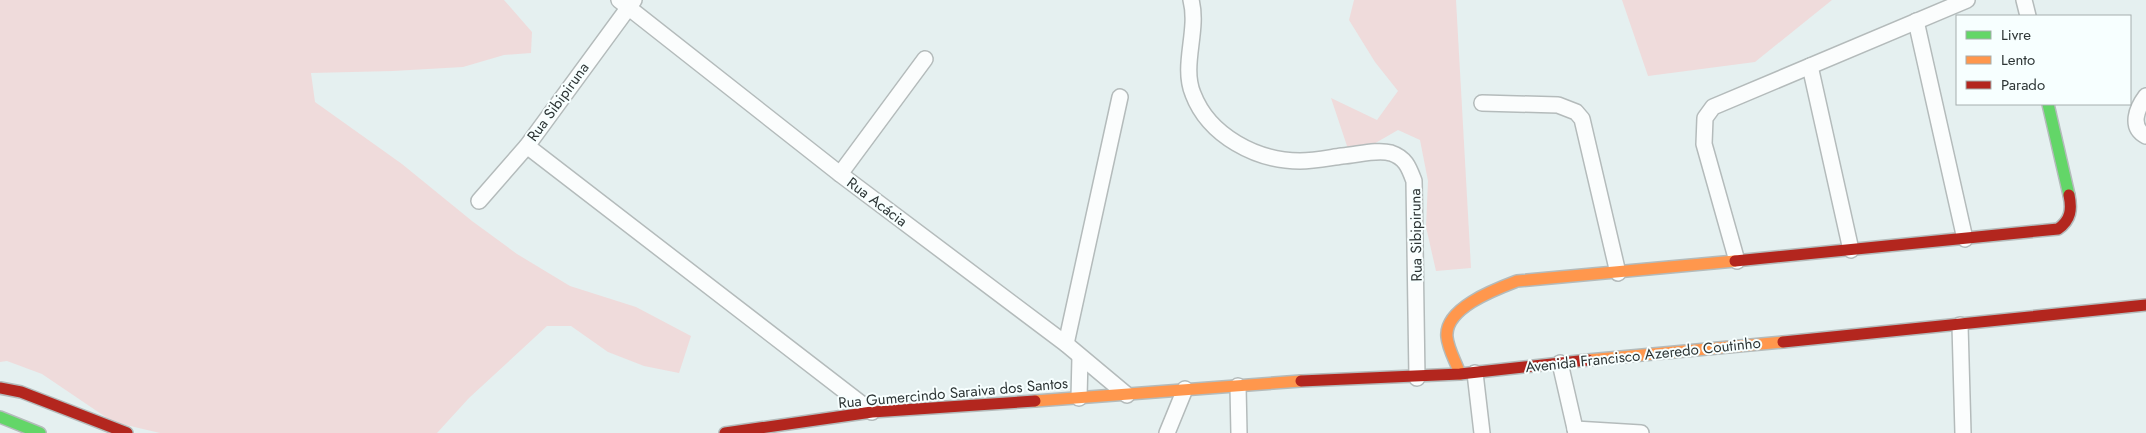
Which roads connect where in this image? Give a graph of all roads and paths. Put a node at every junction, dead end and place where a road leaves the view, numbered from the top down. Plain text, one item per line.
1 (1191, 0) edge
2 (1967, 0) edge
3 (2024, 0) edge
4 (627, 2) edge
5 (2028, 15) edge
6 (1916, 21) junction
7 (925, 59) dead end
8 (1810, 66) junction
9 (2146, 96) edge
10 (1120, 97) dead end
11 (1482, 103) dead end
12 (2048, 105) edge
13 (2146, 136) edge
14 (527, 146) junction
15 (840, 174) junction
16 (479, 201) dead end
17 (1965, 238) junction
18 (1851, 250) junction
19 (1737, 261) junction
20 (1618, 273) junction
21 (2146, 305) edge
22 (1960, 325) junction
23 (1066, 344) junction
24 (1080, 357) junction
25 (1560, 362) junction
26 (1475, 373) junction
27 (1460, 374) junction
28 (1417, 378) junction
29 (1238, 386) junction
30 (0, 388) edge
31 (1185, 390) junction
32 (1127, 395) junction
33 (1079, 398) junction
34 (872, 412) junction
35 (0, 417) edge
36 (1576, 431) edge
37 (40, 433) edge
38 (127, 433) edge
39 (725, 433) edge
40 (1167, 433) edge
41 (1239, 433) edge
42 (1482, 433) edge
43 (1641, 433) edge
44 (1963, 433) edge

1 - 28 street, Rua Sibipiruna
2 - 6 street
3 - 5 street
4 - 14 street, Rua Sibipiruna
4 - 15 street, Rua Acácia
6 - 8 street
6 - 17 street
7 - 15 street
8 - 18 street
8 - 19 street
9 - 13 street
10 - 23 street
11 - 20 street
12 - 17 main road
14 - 16 street, Rua Sibipiruna
14 - 34 street
15 - 23 street, Rua Acácia
17 - 18 main road
18 - 19 main road
19 - 20 main road
20 - 27 main road
21 - 22 main road, Avenida Francisco Azeredo Coutinho
22 - 25 main road, Avenida Francisco Azeredo Coutinho
22 - 44 street
23 - 24 street, Rua Acácia
24 - 32 street, Rua Acácia
24 - 33 street
25 - 26 main road, Avenida Francisco Azeredo Coutinho
25 - 36 street
26 - 27 main road, Avenida Francisco Azeredo Coutinho
26 - 42 street
27 - 28 main road, Avenida Francisco Azeredo Coutinho
28 - 29 main road, Avenida Francisco Azeredo Coutinho
29 - 31 main road, Avenida Francisco Azeredo Coutinho
29 - 41 street
30 - 38 main road
31 - 32 main road, Rua Gumercindo Saraiva dos Santos
31 - 40 street
32 - 33 main road, Rua Gumercindo Saraiva dos Santos
33 - 34 main road, Rua Gumercindo Saraiva dos Santos
34 - 39 main road, Rua Gumercindo Saraiva dos Santos
35 - 37 main road
36 - 43 street

